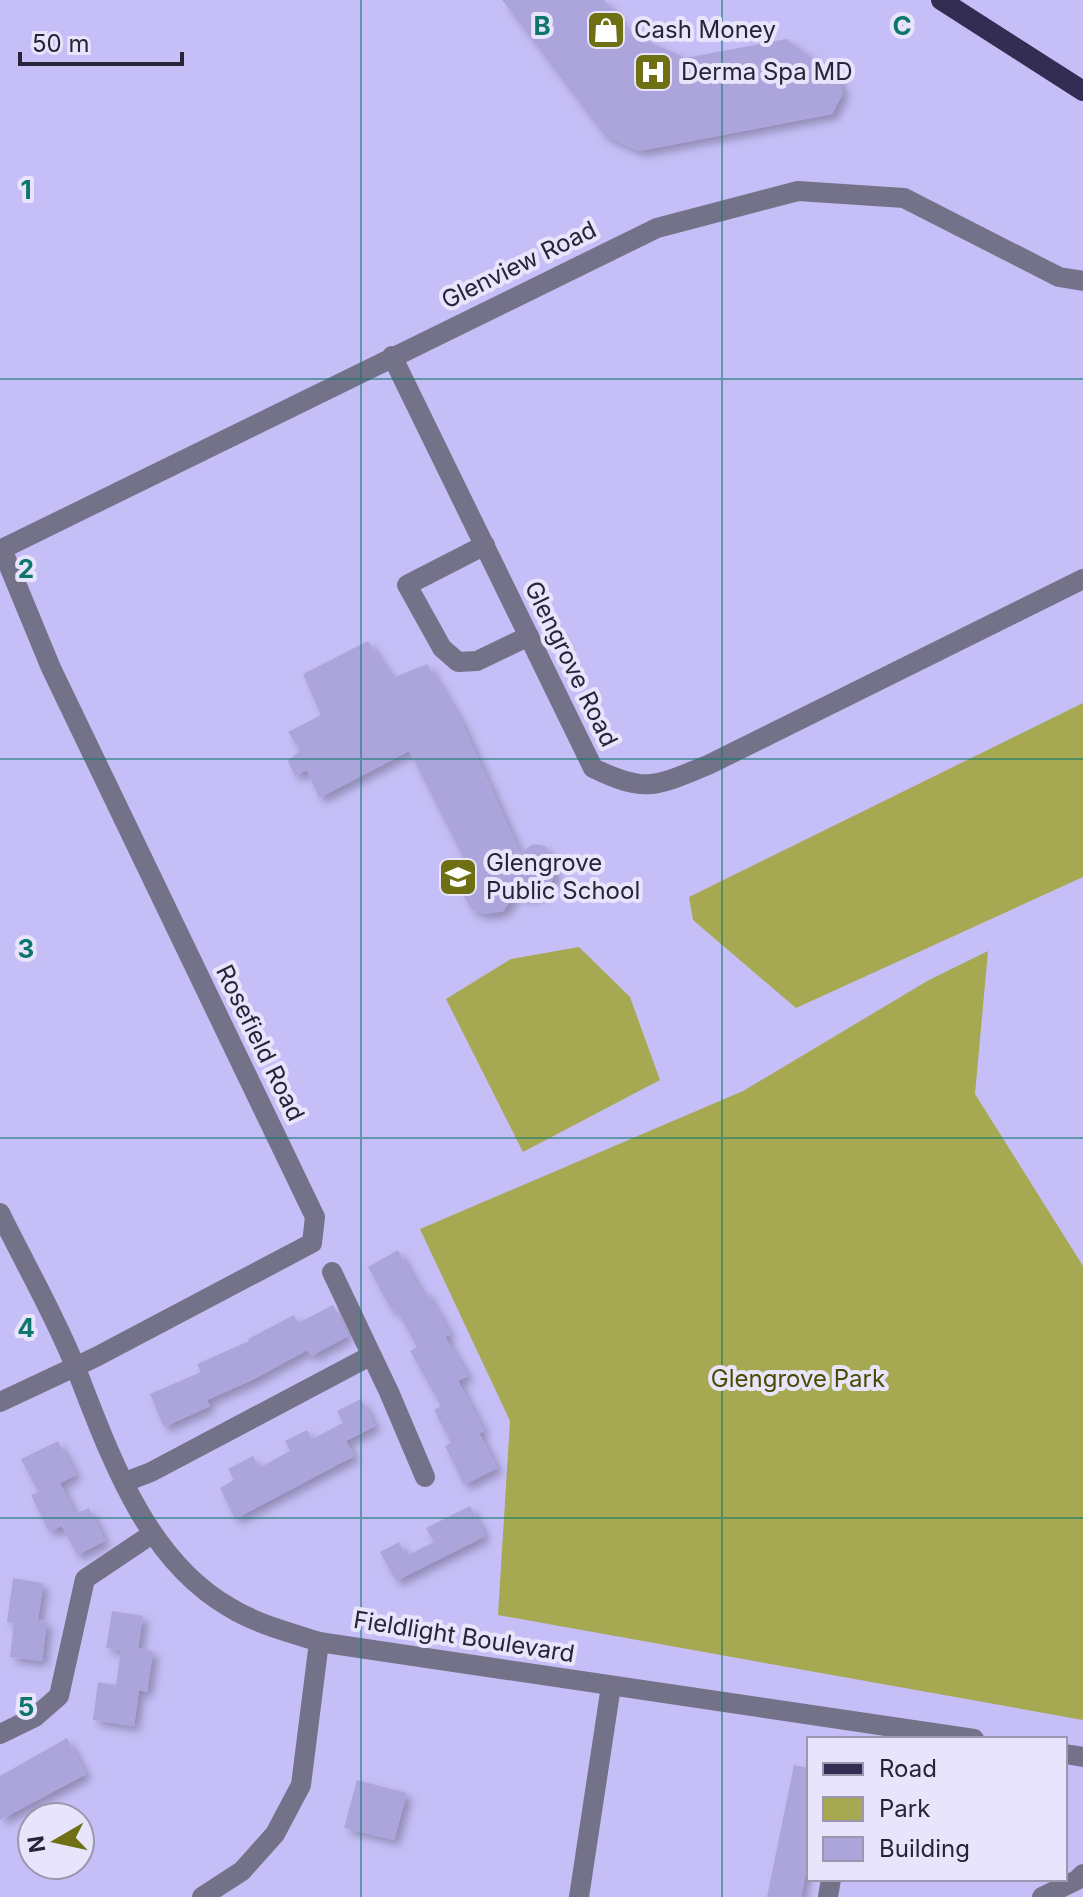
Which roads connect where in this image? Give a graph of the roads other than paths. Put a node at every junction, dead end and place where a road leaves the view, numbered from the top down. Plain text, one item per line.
1 (941, 0) edge
2 (1083, 91) edge
3 (1083, 281) edge
4 (392, 356) junction
5 (485, 545) junction
6 (1, 549) edge
7 (1083, 579) edge
8 (529, 636) junction
9 (0, 1213) edge
10 (332, 1272) dead end
11 (370, 1356) junction
12 (75, 1365) junction
13 (0, 1402) edge
14 (425, 1477) dead end
15 (125, 1482) junction
16 (152, 1534) junction
17 (319, 1642) junction
18 (611, 1686) junction
19 (858, 1730) edge
20 (0, 1734) edge
21 (948, 1737) edge
22 (1083, 1874) edge
23 (202, 1897) edge
24 (579, 1897) edge
25 (1042, 1897) edge

1 - 2 main road
3 - 4 street, Glenview Road
4 - 5 street, Glengrove Road
4 - 6 street, Glenview Road
5 - 8 street, Glengrove Road
5 - 8 street
6 - 12 street, Rosefield Road
7 - 8 street, Glengrove Road
9 - 12 street, Fieldlight Boulevard
10 - 11 street
11 - 14 street
11 - 15 street
12 - 13 street, Rosefield Road
12 - 15 street, Fieldlight Boulevard
15 - 16 street, Fieldlight Boulevard
16 - 17 street, Fieldlight Boulevard
16 - 20 street
17 - 18 street, Fieldlight Boulevard
17 - 23 street
18 - 19 street, Fieldlight Boulevard
18 - 24 street
19 - 21 street, Fieldlight Boulevard
22 - 25 street

